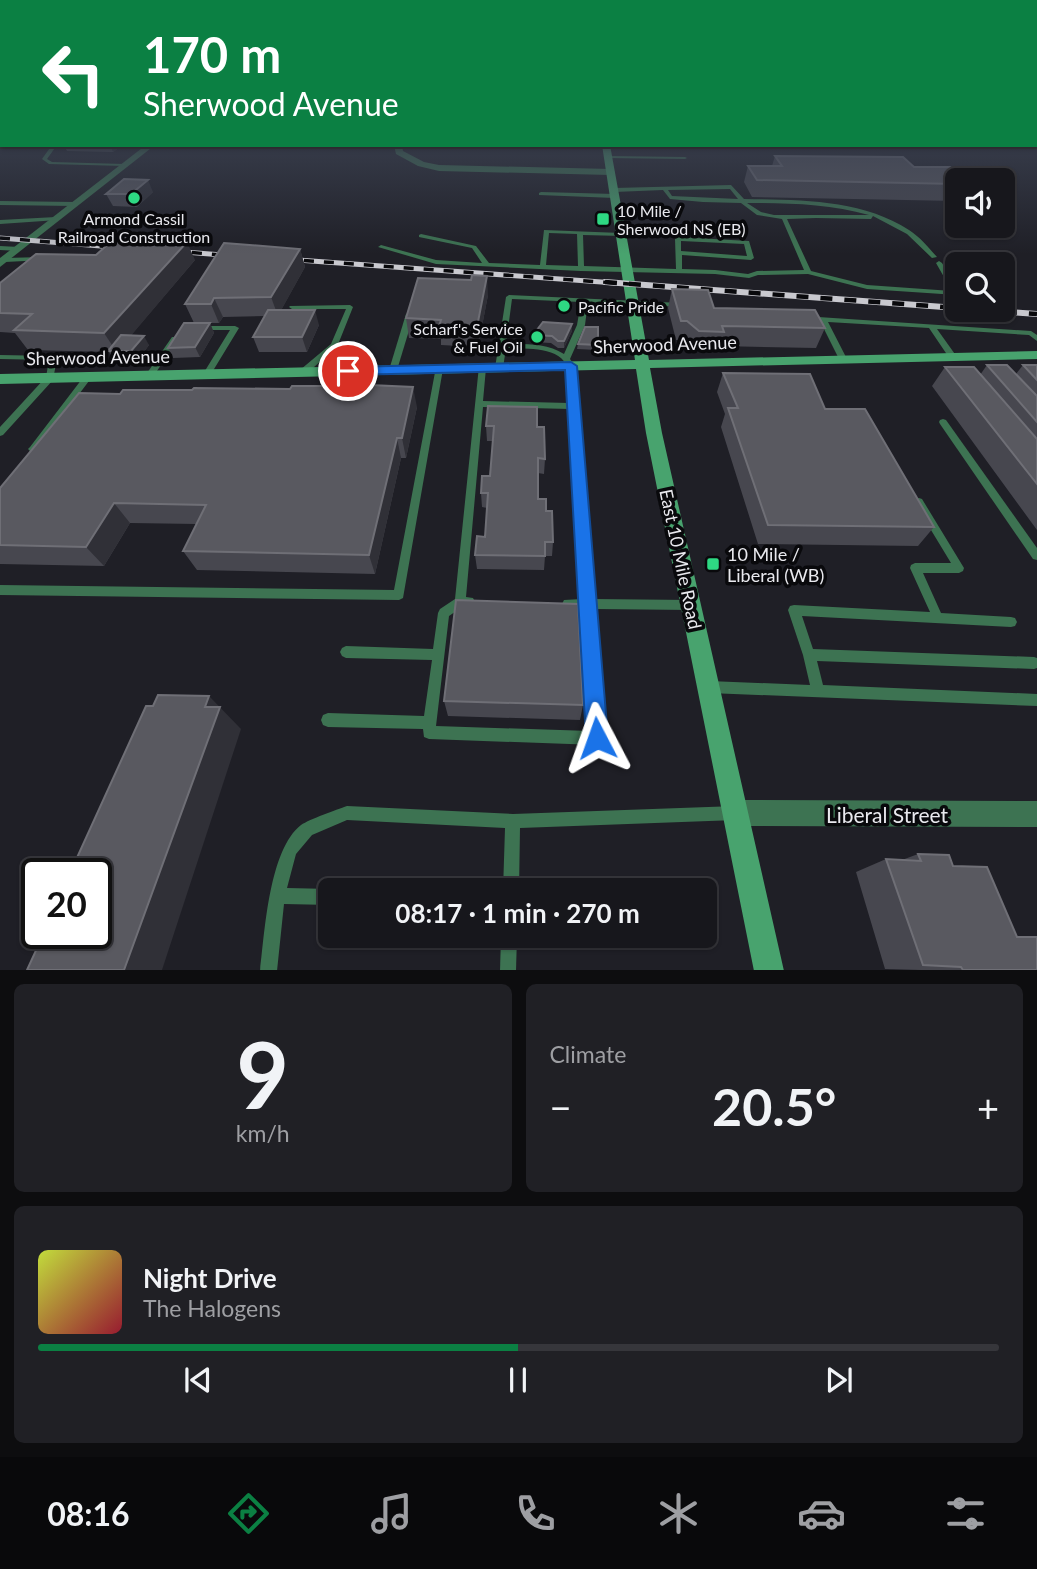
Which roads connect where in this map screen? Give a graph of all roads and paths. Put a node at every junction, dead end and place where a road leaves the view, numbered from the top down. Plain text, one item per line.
1 (61, 163) edge
2 (420, 163) edge
3 (609, 163) edge
4 (125, 165) joint
5 (611, 172) junction
6 (665, 190) junction
7 (614, 193) junction
8 (541, 194) dead end
9 (741, 201) junction
10 (0, 202) edge
11 (75, 204) junction
12 (879, 217) junction
13 (784, 218) junction
14 (56, 219) junction
15 (0, 222) edge
16 (580, 233) junction
17 (621, 234) junction
18 (421, 236) dead end
19 (381, 247) dead end
20 (0, 248) edge
21 (19, 249) junction
22 (678, 253) junction
23 (2, 262) edge
24 (487, 265) junction
25 (43, 267) edge
26 (543, 267) junction
27 (581, 269) junction
28 (626, 270) junction
29 (679, 271) junction
30 (808, 272) junction
31 (585, 300) junction
32 (631, 303) junction
33 (691, 305) edge
34 (292, 307) edge
35 (411, 310) edge
36 (796, 317) edge
37 (822, 319) junction
38 (931, 326) junction
39 (182, 328) edge
40 (195, 328) edge
41 (1037, 339) edge
42 (502, 346) junction
43 (1037, 355) edge
44 (0, 357) edge
45 (953, 357) junction
46 (844, 359) junction
47 (569, 362) junction
48 (641, 364) junction
49 (482, 368) junction
50 (499, 368) junction
51 (439, 369) junction
52 (393, 370) junction
53 (303, 372) junction
54 (207, 374) junction
55 (149, 376) junction
56 (88, 377) junction
57 (50, 378) junction
58 (0, 379) edge
59 (478, 404) junction
60 (574, 406) junction
61 (943, 422) dead end
62 (0, 433) edge
63 (25, 459) edge
64 (915, 494) edge
65 (1037, 556) edge
66 (0, 590) edge
67 (460, 602) junction
68 (485, 603) edge
69 (550, 603) edge
70 (588, 604) junction
71 (691, 605) junction
72 (938, 618) junction
73 (1011, 622) dead end
74 (346, 652) dead end
75 (439, 655) junction
76 (809, 656) junction
77 (1034, 663) dead end
78 (709, 687) junction
79 (818, 690) junction
80 (1037, 699) edge
81 (328, 719) dead end
82 (430, 723) junction
83 (736, 813) junction
84 (1037, 814) edge
85 (513, 821) junction
86 (511, 878) edge
87 (277, 896) junction
88 (318, 897) edge
89 (509, 948) edge
90 (268, 970) edge
91 (508, 970) edge
92 (769, 970) edge

1 - 4 lane
2 - 5 street
3 - 5 street, East 10 Mile Road
4 - 11 street
5 - 7 street, East 10 Mile Road
6 - 7 lane
6 - 9 lane
6 - 9 lane
7 - 8 lane
7 - 17 street, East 10 Mile Road
9 - 12 lane
9 - 13 lane
10 - 11 lane
11 - 14 street
12 - 13 lane
12 - 30 lane
13 - 30 lane
14 - 15 lane
14 - 21 street
16 - 17 lane
16 - 26 lane
16 - 27 lane
17 - 28 street, East 10 Mile Road
18 - 24 lane
19 - 24 lane
20 - 21 lane
21 - 23 street
22 - 22 lane
22 - 29 lane
23 - 25 lane
24 - 26 lane
26 - 27 lane
27 - 28 lane
28 - 29 lane
28 - 32 street, East 10 Mile Road
29 - 30 lane
31 - 32 lane
31 - 42 lane
31 - 47 lane
32 - 33 lane
32 - 48 street, East 10 Mile Road
34 - 53 lane
35 - 52 lane
36 - 37 lane
37 - 38 lane
37 - 46 lane
38 - 41 lane
38 - 45 lane
39 - 55 lane
40 - 54 lane
42 - 47 lane
42 - 50 lane
43 - 45 street, Sherwood Avenue
44 - 57 lane
45 - 46 street, Sherwood Avenue
46 - 48 street, Sherwood Avenue
47 - 48 street, Sherwood Avenue
47 - 50 street, Sherwood Avenue
47 - 60 lane
48 - 71 street, East 10 Mile Road
49 - 50 street, Sherwood Avenue
49 - 51 street, Sherwood Avenue
49 - 59 lane
51 - 52 street, Sherwood Avenue
51 - 66 lane
52 - 53 street, Sherwood Avenue
53 - 54 street, Sherwood Avenue
54 - 55 street, Sherwood Avenue
55 - 56 street, Sherwood Avenue
56 - 57 street, Sherwood Avenue
56 - 63 lane
57 - 58 street, Sherwood Avenue
57 - 62 lane
59 - 60 lane
59 - 67 lane
60 - 70 lane
61 - 65 lane
64 - 72 lane
67 - 68 lane
67 - 75 lane
69 - 70 lane
70 - 71 lane
70 - 82 lane
71 - 78 street, East 10 Mile Road
72 - 73 lane
72 - 76 lane
74 - 75 lane
75 - 82 lane
76 - 77 lane
76 - 79 lane
78 - 79 lane
78 - 83 street, East 10 Mile Road
79 - 80 lane
81 - 82 lane
83 - 84 street, Liberal Street
83 - 85 lane
83 - 92 street, East 10 Mile Road
85 - 86 lane
85 - 87 lane
87 - 88 lane
87 - 90 lane
89 - 91 lane

